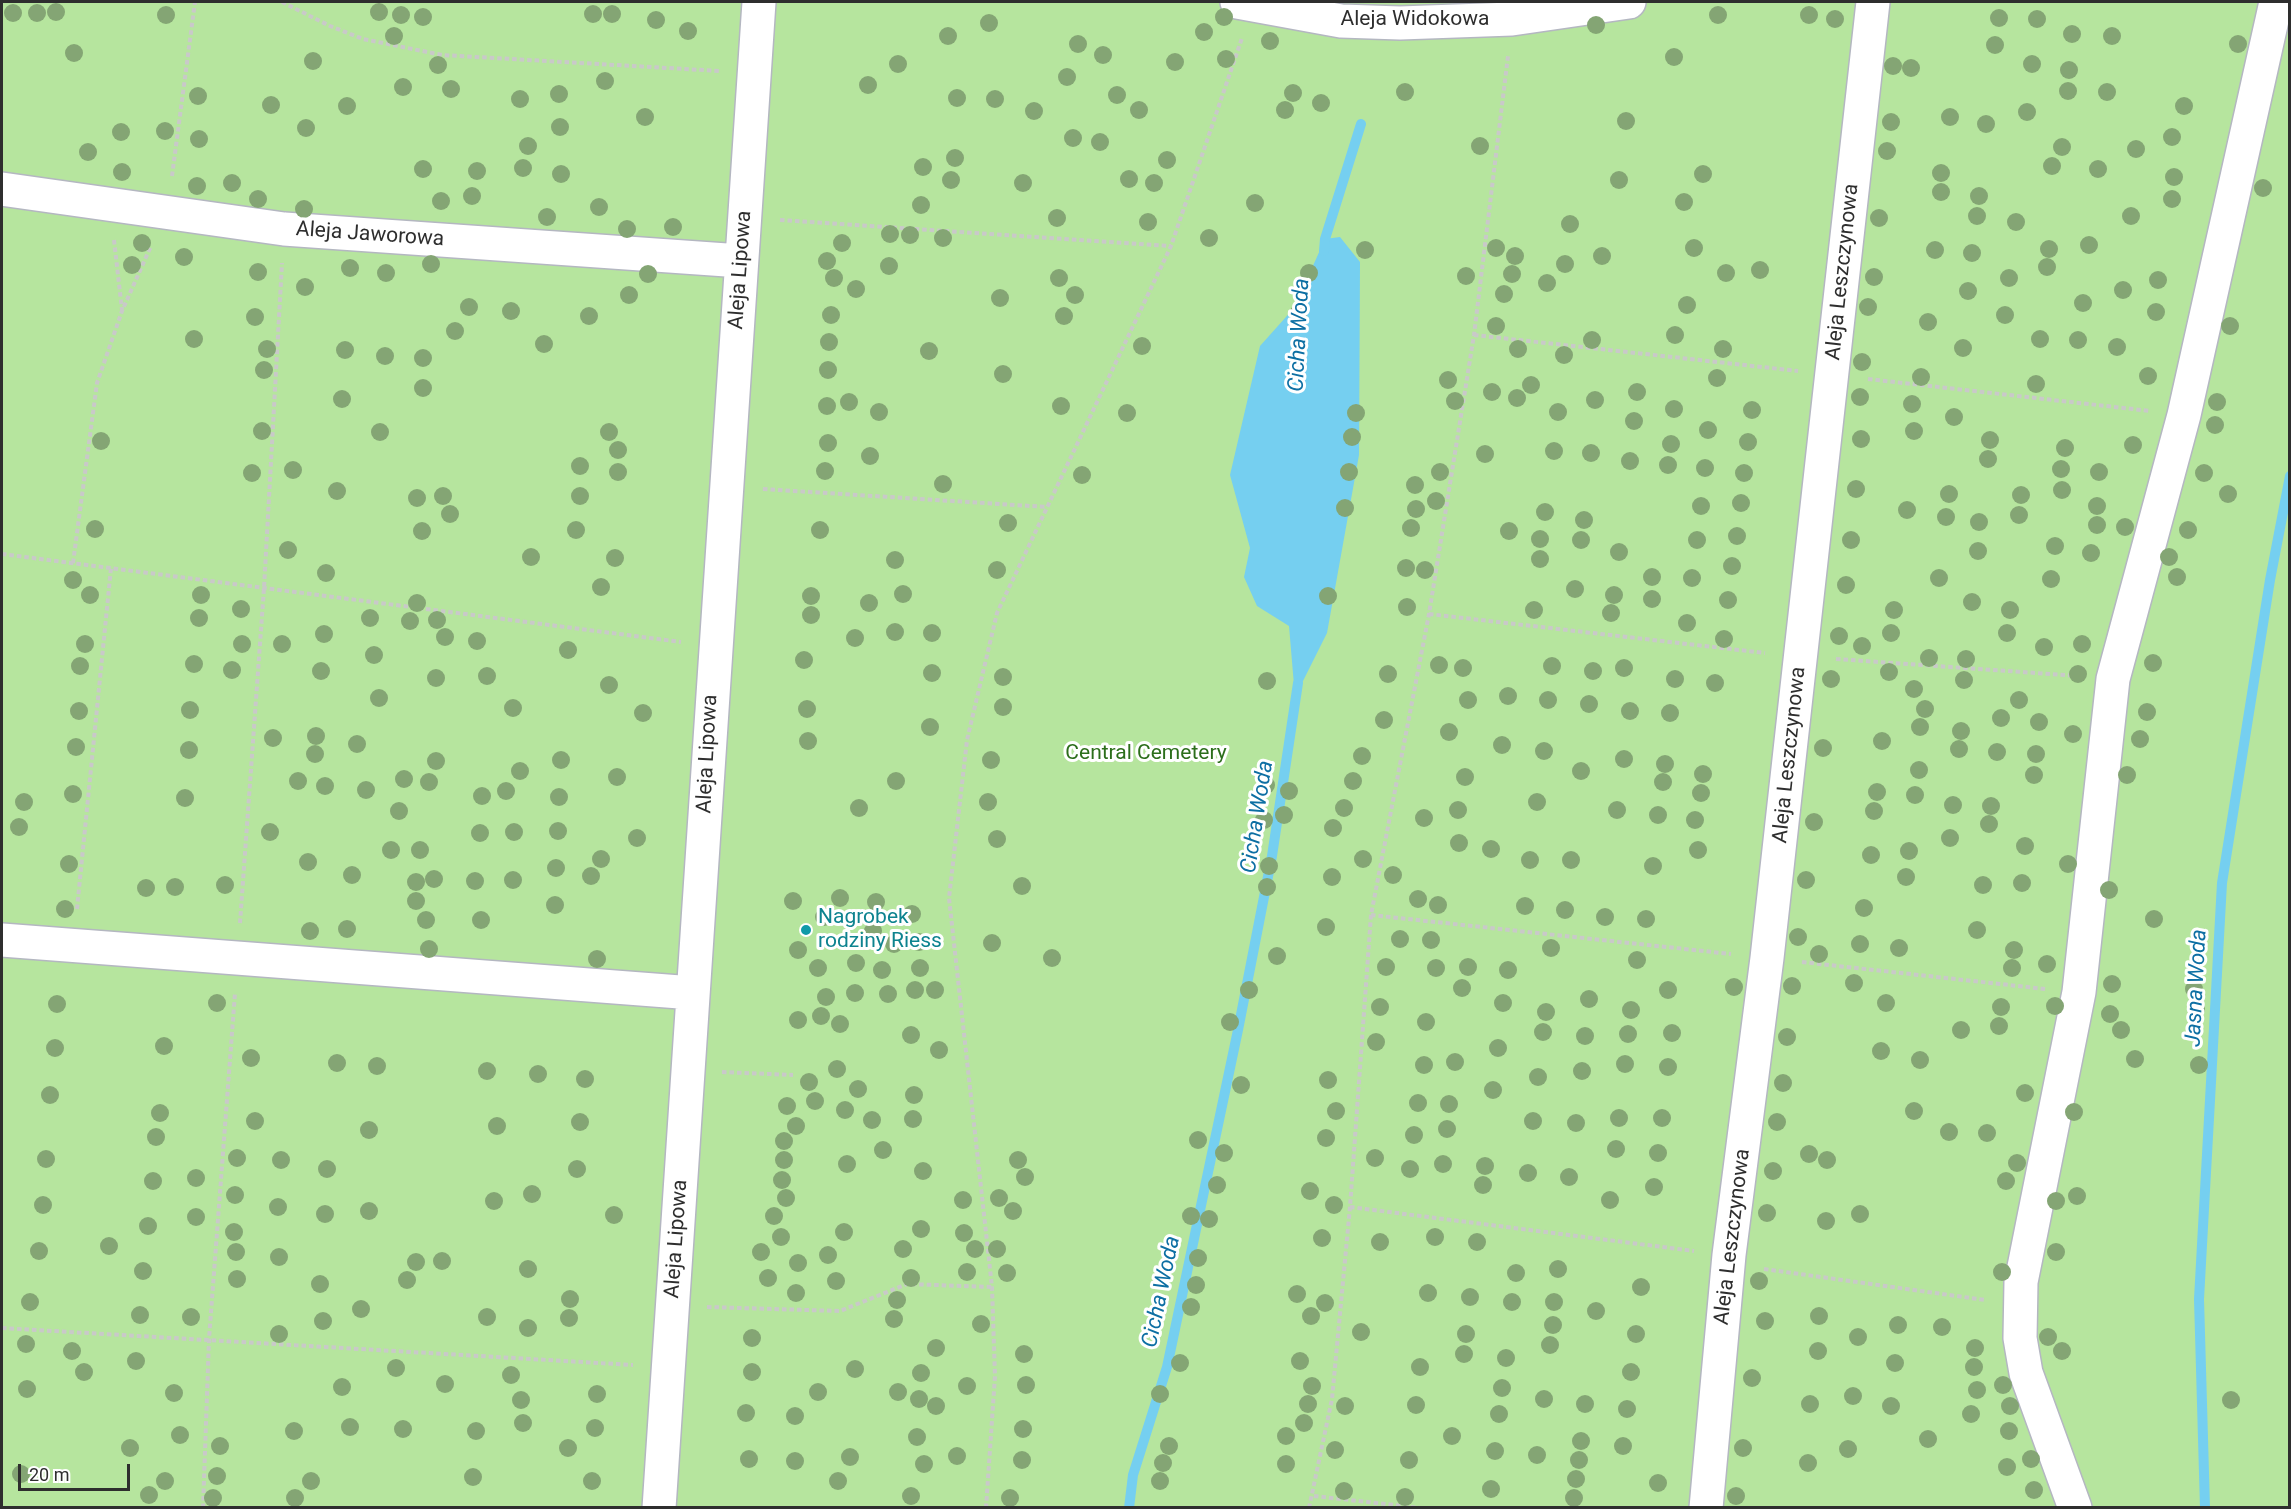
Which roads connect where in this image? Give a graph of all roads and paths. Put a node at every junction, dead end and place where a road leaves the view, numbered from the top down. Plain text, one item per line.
1 (195, 2) edge
2 (282, 2) edge
3 (759, 2) edge
4 (1629, 2) edge
5 (1873, 2) edge
6 (2276, 2) edge
7 (1245, 4) edge
8 (1512, 19) junction
9 (754, 73) junction
10 (2, 189) edge
11 (106, 205) junction
12 (167, 214) junction
13 (744, 218) junction
14 (284, 229) junction
15 (1171, 246) junction
16 (741, 261) junction
17 (122, 310) junction
18 (727, 486) junction
19 (1047, 507) junction
20 (2, 554) edge
21 (73, 563) junction
22 (111, 568) junction
23 (264, 588) junction
24 (1429, 614) junction
25 (714, 646) junction
26 (1801, 657) junction
27 (2113, 679) junction
28 (1371, 915) junction
29 (2, 940) edge
30 (74, 946) junction
31 (238, 958) junction
32 (1767, 958) junction
33 (2079, 992) junction
34 (693, 993) junction
35 (688, 1070) junction
36 (794, 1075) dead end
37 (1350, 1207) junction
38 (1729, 1255) junction
39 (992, 1287) junction
40 (2019, 1304) junction
41 (672, 1306) junction
42 (2, 1328) edge
43 (209, 1339) junction
44 (669, 1367) junction
45 (1314, 1496) junction
46 (203, 1508) edge
47 (659, 1508) edge
48 (986, 1508) edge
49 (1309, 1508) edge
50 (1421, 1508) edge
51 (1706, 1508) edge
52 (2075, 1508) edge

1 - 12 path
2 - 9 path
3 - 9 street, Aleja Lipowa
4 - 8 street, Aleja Widokowa
5 - 26 street, Aleja Leszczynowa
6 - 27 street
7 - 8 street, Aleja Widokowa
7 - 15 path
8 - 24 path
9 - 13 street, Aleja Lipowa
10 - 11 street, Aleja Jaworowa
11 - 12 street, Aleja Jaworowa
11 - 17 path
12 - 14 street, Aleja Jaworowa
12 - 17 path
13 - 15 path
13 - 16 street, Aleja Lipowa
14 - 16 street, Aleja Jaworowa
14 - 23 path
15 - 19 path
16 - 18 street, Aleja Lipowa
17 - 21 path
18 - 19 path
18 - 25 street, Aleja Lipowa
19 - 39 path
20 - 21 path
21 - 22 path
22 - 23 path
22 - 30 path
23 - 25 path
23 - 31 path
24 - 26 path
24 - 28 path
25 - 34 street, Aleja Lipowa
26 - 27 path
26 - 32 street, Aleja Leszczynowa
27 - 33 street
28 - 32 path
28 - 37 path
29 - 30 street
30 - 31 street
31 - 34 street
31 - 43 path
32 - 33 path
32 - 38 street, Aleja Leszczynowa
33 - 40 street
34 - 35 street, Aleja Lipowa
35 - 36 path
35 - 41 street, Aleja Lipowa
37 - 38 path
37 - 45 path
38 - 40 path
38 - 51 street, Aleja Leszczynowa
39 - 41 path
39 - 48 path
40 - 52 street
41 - 44 street, Aleja Lipowa
42 - 43 path
43 - 44 path
43 - 46 path
44 - 47 street, Aleja Lipowa
45 - 49 path
45 - 50 path

